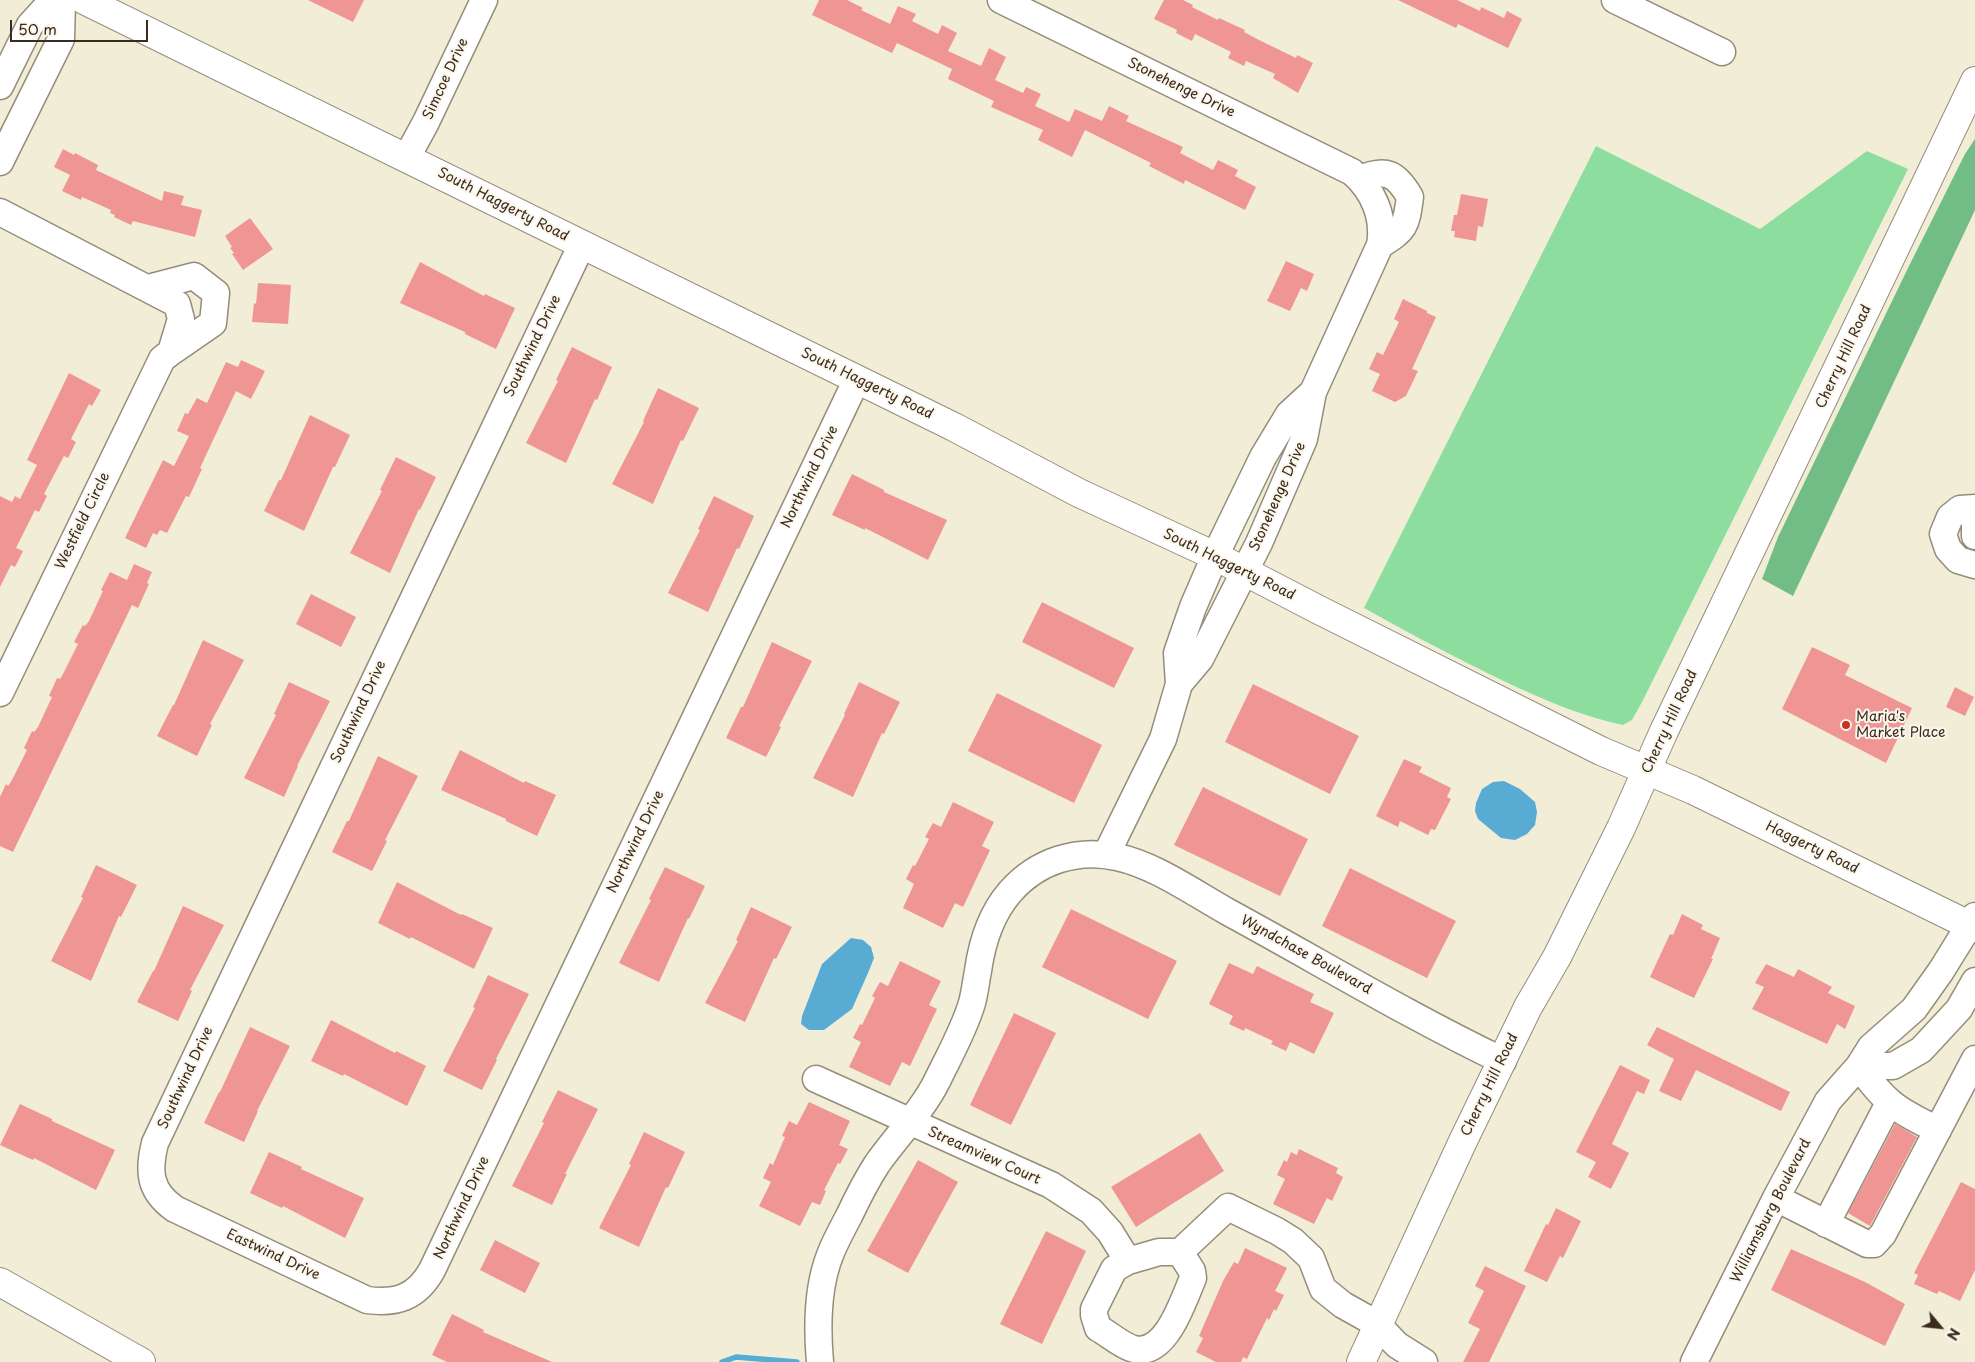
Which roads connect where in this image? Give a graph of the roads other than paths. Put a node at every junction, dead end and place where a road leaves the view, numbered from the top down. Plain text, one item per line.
1 (52, 0) edge
2 (62, 0) edge
3 (84, 0) edge
4 (484, 0) edge
5 (1001, 0) edge
6 (1615, 0) edge
7 (1722, 52) dead end
8 (1975, 81) edge
9 (0, 86) edge
10 (407, 157) junction
11 (0, 162) edge
12 (1360, 179) junction
13 (0, 212) edge
14 (582, 244) junction
15 (1380, 245) junction
16 (148, 288) junction
17 (171, 352) junction
18 (857, 379) junction
19 (1313, 392) junction
20 (1975, 509) edge
21 (1975, 536) edge
22 (1215, 556) junction
23 (1975, 565) edge
24 (1244, 571) junction
25 (1179, 684) junction
26 (0, 693) edge
27 (1648, 770) junction
28 (1106, 855) junction
29 (1973, 923) edge
30 (1975, 981) edge
31 (1975, 1059) edge
32 (1503, 1061) junction
33 (1859, 1066) junction
34 (816, 1079) dead end
35 (1889, 1103) junction
36 (909, 1122) junction
37 (1938, 1130) junction
38 (153, 1183) joint
39 (1776, 1198) junction
40 (1826, 1224) junction
41 (1180, 1252) junction
42 (1128, 1261) junction
43 (0, 1282) edge
44 (404, 1297) joint
45 (1377, 1324) junction
46 (819, 1350) edge
47 (141, 1362) edge
48 (1361, 1362) edge
49 (1424, 1362) edge
50 (1694, 1362) edge

1 - 9 street
2 - 11 street
3 - 10 main road, South Haggerty Road
4 - 10 street, Simcoe Drive
5 - 12 street, Stonehenge Drive
6 - 7 street
8 - 27 main road, Cherry Hill Road
10 - 14 main road, South Haggerty Road
12 - 15 street, Stonehenge Drive
12 - 15 street
13 - 16 street, Westfield Circle
14 - 18 main road, South Haggerty Road
14 - 38 street, Southwind Drive
15 - 19 street, Stonehenge Drive
16 - 17 street, Westfield Circle
16 - 17 street, Westfield Circle
17 - 26 street, Westfield Circle
18 - 22 main road, South Haggerty Road
18 - 44 street, Northwind Drive
19 - 22 street, Stonehenge Drive
19 - 24 street, Stonehenge Drive
20 - 21 street
20 - 23 street
22 - 24 main road, South Haggerty Road
22 - 25 street
24 - 25 street
24 - 27 main road, South Haggerty Road
25 - 28 street
27 - 29 main road, Haggerty Road
27 - 32 main road, Cherry Hill Road
28 - 32 street, Wyndchase Boulevard
28 - 36 street, Wyndchase Boulevard
29 - 33 street, Williamsburg Boulevard
30 - 33 street
31 - 37 street
32 - 45 main road, Cherry Hill Road
33 - 35 street
33 - 39 street, Williamsburg Boulevard
34 - 36 street, Streamview Court
35 - 37 street
35 - 40 street
36 - 42 street, Streamview Court
36 - 46 street, Wyndchase Boulevard
37 - 40 street
38 - 44 street, Eastwind Drive
39 - 40 street
39 - 50 street, Williamsburg Boulevard
41 - 42 street
41 - 42 street
41 - 45 street
43 - 47 main road
45 - 48 main road, Cherry Hill Road
45 - 49 street

